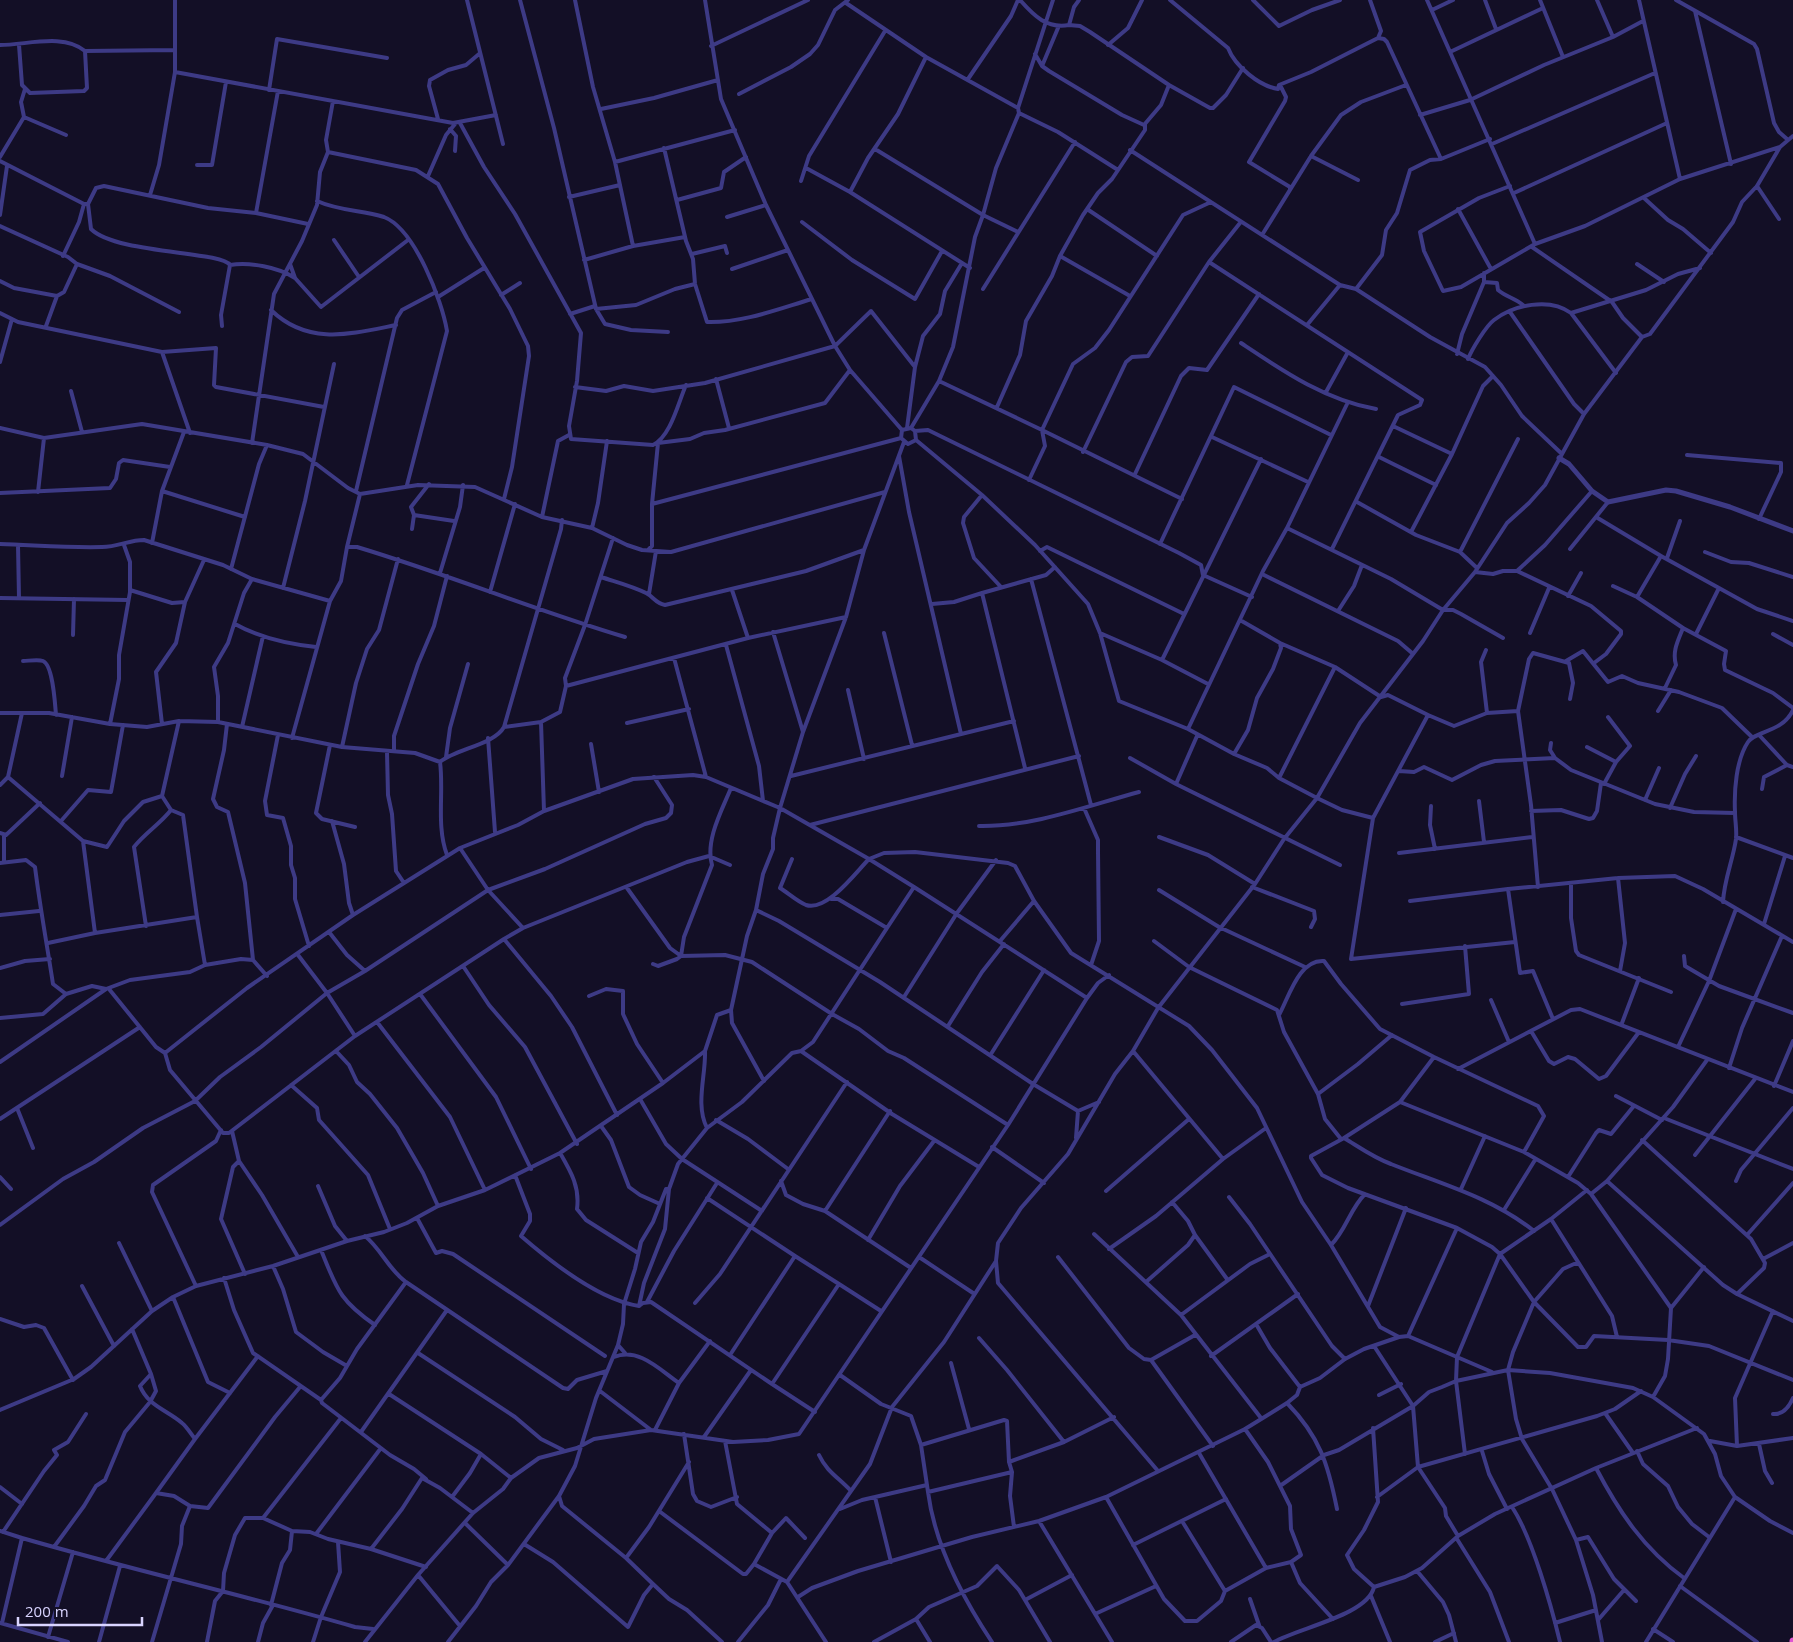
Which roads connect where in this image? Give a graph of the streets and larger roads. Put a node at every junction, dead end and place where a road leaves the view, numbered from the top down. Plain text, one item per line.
1 (175, 0) edge
2 (467, 0) edge
3 (520, 0) edge
4 (575, 0) edge
5 (705, 0) edge
6 (808, 0) edge
7 (1019, 0) edge
8 (1052, 0) edge
9 (1079, 0) edge
10 (1142, 0) edge
11 (1253, 0) edge
12 (1323, 0) edge
13 (1340, 0) edge
14 (1370, 0) edge
15 (1427, 0) edge
16 (1453, 0) edge
17 (1485, 0) edge
18 (1540, 0) edge
19 (1597, 0) edge
20 (1639, 0) edge
21 (1676, 0) edge
22 (847, 1) edge
23 (1172, 1) edge
24 (1326, 5) junction
25 (1543, 8) junction
26 (1432, 10) junction
27 (1695, 11) junction
28 (1643, 21) junction
29 (1045, 22) junction
30 (1069, 25) junction
31 (1058, 28) junction
32 (1496, 30) junction
33 (885, 31) junction
34 (1613, 37) junction
35 (1378, 38) junction
36 (0, 45) edge
37 (19, 45) junction
38 (1108, 45) junction
39 (711, 46) junction
40 (174, 50) junction
41 (85, 51) junction
42 (1450, 52) junction
43 (479, 54) junction
44 (1035, 54) junction
45 (926, 56) junction
46 (1563, 57) junction
47 (387, 58) dead end
48 (1042, 66) junction
49 (1243, 68) junction
50 (174, 72) junction
51 (1655, 73) junction
52 (968, 79) junction
53 (718, 80) junction
54 (226, 82) junction
55 (1170, 85) junction
56 (1279, 85) junction
57 (1406, 85) junction
58 (25, 89) junction
59 (268, 90) junction
60 (278, 91) junction
61 (739, 94) dead end
62 (1470, 100) junction
63 (333, 101) junction
64 (601, 109) junction
65 (1018, 111) junction
66 (496, 115) junction
67 (1420, 115) junction
68 (24, 117) junction
69 (438, 119) junction
70 (458, 123) junction
71 (1667, 123) junction
72 (1144, 125) junction
73 (450, 129) junction
74 (735, 130) junction
75 (66, 135) dead end
76 (1793, 136) edge
77 (1787, 139) junction
78 (1491, 141) junction
79 (1075, 142) junction
80 (503, 144) dead end
81 (1780, 147) junction
82 (664, 148) junction
83 (875, 149) junction
84 (1130, 150) junction
85 (455, 151) dead end
86 (328, 152) junction
87 (1311, 156) junction
88 (0, 157) edge
89 (746, 157) junction
90 (1441, 159) junction
91 (0, 161) edge
92 (615, 162) junction
93 (1731, 164) junction
94 (196, 165) dead end
95 (7, 166) junction
96 (806, 168) junction
97 (1118, 170) junction
98 (428, 176) junction
99 (1680, 179) junction
100 (1358, 180) dead end
101 (802, 181) dead end
102 (620, 185) junction
103 (1510, 186) junction
104 (1757, 186) junction
105 (1290, 189) junction
106 (850, 192) junction
107 (1514, 193) junction
108 (1653, 194) junction
109 (150, 195) junction
110 (569, 197) junction
111 (1644, 198) junction
112 (318, 200) junction
113 (677, 200) junction
114 (1211, 202) junction
115 (86, 204) junction
116 (766, 205) junction
117 (1651, 205) junction
118 (1087, 209) junction
119 (1458, 209) junction
120 (256, 213) junction
121 (0, 215) edge
122 (984, 215) junction
123 (727, 217) dead end
124 (1779, 219) dead end
125 (802, 222) dead end
126 (1240, 223) junction
127 (308, 224) junction
128 (0, 226) edge
129 (1018, 232) junction
130 (1262, 236) junction
131 (685, 237) junction
132 (334, 240) dead end
133 (408, 240) junction
134 (634, 246) junction
135 (1534, 246) junction
136 (788, 250) junction
137 (942, 251) junction
138 (726, 253) dead end
139 (1711, 253) junction
140 (692, 254) junction
141 (63, 256) junction
142 (1060, 256) junction
143 (1158, 256) junction
144 (584, 260) junction
145 (1209, 262) junction
146 (962, 263) junction
147 (77, 264) junction
148 (290, 264) junction
149 (1637, 264) dead end
150 (230, 265) junction
151 (484, 268) junction
152 (970, 268) junction
153 (1700, 268) junction
154 (732, 269) dead end
155 (1492, 269) junction
156 (284, 271) junction
157 (1484, 273) junction
158 (359, 277) junction
159 (295, 278) junction
160 (0, 282) edge
161 (1484, 282) junction
162 (1664, 282) junction
163 (520, 283) dead end
164 (695, 284) junction
165 (1340, 286) junction
166 (983, 289) dead end
167 (1356, 289) junction
168 (436, 292) junction
169 (501, 294) junction
170 (1259, 294) junction
171 (57, 296) junction
172 (1130, 296) junction
173 (438, 297) junction
174 (812, 299) junction
175 (1612, 302) junction
176 (1523, 305) junction
177 (596, 308) junction
178 (271, 310) junction
179 (179, 312) dead end
180 (1510, 312) junction
181 (0, 313) edge
182 (1571, 313) junction
183 (570, 314) junction
184 (12, 319) junction
185 (396, 325) junction
186 (1307, 325) junction
187 (46, 326) junction
188 (222, 326) dead end
189 (668, 332) dead end
190 (1642, 337) junction
191 (1241, 343) dead end
192 (835, 346) junction
193 (162, 352) junction
194 (1348, 352) junction
195 (1457, 354) junction
196 (1468, 359) junction
197 (0, 362) edge
198 (334, 364) dead end
199 (916, 367) junction
200 (850, 370) junction
201 (1616, 373) junction
202 (1493, 376) junction
203 (716, 379) junction
204 (939, 381) junction
205 (686, 385) junction
206 (575, 386) junction
207 (71, 391) dead end
208 (1326, 392) junction
209 (260, 396) junction
210 (1348, 402) junction
211 (324, 407) junction
212 (997, 407) junction
213 (1376, 409) dead end
214 (1584, 414) junction
215 (1393, 426) junction
216 (0, 428) edge
217 (729, 428) junction
218 (909, 429) junction
219 (1043, 430) junction
220 (82, 432) junction
221 (184, 432) junction
222 (190, 433) junction
223 (569, 435) junction
224 (1331, 435) junction
225 (1212, 437) junction
226 (44, 438) junction
227 (1518, 439) dead end
228 (902, 440) junction
229 (916, 440) junction
230 (608, 441) junction
231 (658, 442) junction
232 (252, 443) junction
233 (267, 445) junction
234 (1083, 452) junction
235 (1452, 454) junction
236 (1687, 455) dead end
237 (898, 456) junction
238 (1560, 456) junction
239 (1379, 457) junction
240 (1261, 459) junction
241 (314, 460) junction
242 (170, 467) junction
243 (1135, 474) junction
244 (1029, 480) junction
245 (1308, 482) junction
246 (429, 484) junction
247 (463, 485) junction
248 (1436, 485) junction
249 (407, 486) junction
250 (162, 491) junction
251 (1592, 491) junction
252 (38, 492) junction
253 (358, 492) junction
254 (885, 492) junction
255 (0, 493) edge
256 (982, 495) junction
257 (504, 499) junction
258 (1182, 499) junction
259 (1357, 502) junction
260 (1608, 502) junction
261 (515, 504) junction
262 (652, 504) junction
263 (414, 515) junction
264 (246, 517) junction
265 (542, 517) junction
266 (1596, 517) junction
267 (1759, 519) junction
268 (562, 520) junction
269 (454, 521) junction
270 (1680, 521) dead end
271 (412, 528) dead end
272 (592, 528) junction
273 (1287, 528) junction
274 (1793, 531) edge
275 (1411, 532) junction
276 (613, 538) junction
277 (152, 543) junction
278 (0, 544) edge
279 (1160, 544) junction
280 (18, 545) junction
281 (124, 545) junction
282 (347, 547) junction
283 (649, 549) junction
284 (1570, 549) dead end
285 (864, 550) junction
286 (1332, 550) junction
287 (656, 551) junction
288 (1040, 551) junction
289 (1460, 552) junction
290 (1705, 552) dead end
291 (1662, 556) junction
292 (1667, 558) junction
293 (398, 559) junction
294 (204, 560) junction
295 (1362, 565) junction
296 (1055, 567) junction
297 (231, 569) junction
298 (1476, 570) junction
299 (1518, 571) junction
300 (440, 572) junction
301 (1581, 573) dead end
302 (1203, 574) junction
303 (1262, 574) junction
304 (446, 576) junction
305 (1793, 577) edge
306 (601, 578) junction
307 (252, 579) junction
308 (1031, 579) junction
309 (1613, 586) dead end
310 (1001, 587) junction
311 (282, 588) junction
312 (1549, 588) junction
313 (1719, 588) junction
314 (130, 590) junction
315 (732, 590) junction
316 (490, 592) junction
317 (982, 592) junction
318 (649, 594) junction
319 (1568, 596) junction
320 (1252, 597) junction
321 (1637, 597) junction
322 (0, 598) edge
323 (19, 598) junction
324 (74, 599) junction
325 (128, 600) junction
326 (330, 601) junction
327 (185, 602) junction
328 (932, 604) junction
329 (537, 608) junction
330 (1443, 610) junction
331 (1338, 611) junction
332 (1184, 614) junction
333 (846, 617) junction
334 (1240, 620) junction
335 (1793, 621) edge
336 (235, 624) junction
337 (585, 625) junction
338 (1683, 628) junction
339 (773, 632) junction
340 (884, 633) dead end
341 (1100, 633) junction
342 (1530, 633) dead end
343 (1696, 634) junction
344 (1772, 634) dead end
345 (73, 635) dead end
346 (263, 636) junction
347 (624, 637) dead end
348 (748, 638) junction
349 (1503, 638) dead end
350 (1280, 643) junction
351 (726, 645) junction
352 (1793, 645) edge
353 (316, 647) junction
354 (1486, 650) dead end
355 (1412, 653) junction
356 (674, 658) junction
357 (1162, 660) junction
358 (23, 661) dead end
359 (1566, 661) junction
360 (1594, 663) junction
361 (468, 664) dead end
362 (1335, 667) junction
363 (1208, 684) junction
364 (566, 686) junction
365 (1665, 688) junction
366 (848, 690) dead end
367 (1670, 690) junction
368 (1381, 697) junction
369 (1570, 699) dead end
370 (689, 709) junction
371 (1793, 709) edge
372 (1518, 711) junction
373 (1658, 711) dead end
374 (0, 713) edge
375 (22, 713) junction
376 (1487, 713) junction
377 (56, 715) junction
378 (1428, 715) junction
379 (1792, 715) edge
380 (72, 717) junction
381 (1608, 718) dead end
382 (179, 720) junction
383 (1014, 721) junction
384 (218, 722) junction
385 (541, 722) junction
386 (627, 723) dead end
387 (110, 724) junction
388 (162, 724) junction
389 (227, 724) junction
390 (123, 726) junction
391 (242, 727) junction
392 (504, 727) junction
393 (1188, 729) junction
394 (803, 732) junction
395 (961, 734) junction
396 (278, 735) junction
397 (1196, 736) junction
398 (1760, 736) junction
399 (1752, 737) junction
400 (292, 738) junction
401 (488, 738) junction
402 (591, 744) dead end
403 (1551, 744) dead end
404 (912, 745) junction
405 (330, 746) junction
406 (1587, 746) dead end
407 (342, 747) junction
408 (394, 751) junction
409 (387, 752) junction
410 (1234, 754) junction
411 (1079, 756) junction
412 (1696, 756) dead end
413 (446, 757) junction
414 (1130, 758) dead end
415 (1555, 758) junction
416 (864, 759) junction
417 (1524, 759) junction
418 (440, 762) junction
419 (1616, 762) junction
420 (1787, 765) junction
421 (1793, 767) edge
422 (1025, 768) junction
423 (1659, 768) dead end
424 (1399, 771) junction
425 (62, 776) dead end
426 (791, 776) junction
427 (8, 777) junction
428 (654, 777) junction
429 (706, 777) junction
430 (1278, 778) junction
431 (1603, 783) junction
432 (1176, 784) junction
433 (0, 785) edge
434 (731, 788) junction
435 (1762, 789) dead end
436 (598, 792) junction
437 (1139, 792) dead end
438 (162, 796) junction
439 (1316, 798) junction
440 (1645, 800) junction
441 (764, 801) junction
442 (1479, 801) dead end
443 (40, 803) junction
444 (1091, 805) junction
445 (1431, 806) dead end
446 (780, 808) junction
447 (1084, 808) junction
448 (1670, 808) junction
449 (171, 810) junction
450 (544, 811) junction
451 (1531, 811) junction
452 (1735, 812) junction
453 (1373, 818) junction
454 (61, 821) junction
455 (332, 821) junction
456 (810, 824) junction
457 (979, 826) dead end
458 (355, 827) dead end
459 (495, 832) junction
460 (2, 834) edge
461 (1160, 837) dead end
462 (1532, 837) junction
463 (1736, 837) junction
464 (1284, 839) junction
465 (83, 841) junction
466 (1484, 842) junction
467 (460, 848) junction
468 (1435, 849) junction
469 (1399, 853) dead end
470 (447, 855) junction
471 (710, 856) junction
472 (1785, 856) junction
473 (1793, 858) edge
474 (869, 859) junction
475 (792, 860) dead end
476 (996, 860) junction
477 (2, 862) edge
478 (730, 865) dead end
479 (1340, 865) dead end
480 (1618, 878) junction
481 (404, 883) junction
482 (1571, 883) junction
483 (1253, 885) junction
484 (914, 886) junction
485 (1538, 887) junction
486 (627, 888) junction
487 (1508, 889) junction
488 (488, 890) junction
489 (1159, 890) dead end
490 (1723, 890) junction
491 (1713, 895) junction
492 (831, 899) junction
493 (1034, 901) junction
494 (1410, 901) dead end
495 (1723, 902) junction
496 (1736, 908) junction
497 (756, 910) junction
498 (39, 911) junction
499 (957, 913) junction
500 (0, 915) edge
501 (353, 915) junction
502 (197, 917) junction
503 (1764, 924) junction
504 (146, 926) junction
505 (1219, 927) junction
506 (1311, 927) dead end
507 (523, 928) junction
508 (887, 928) junction
509 (329, 932) junction
510 (95, 934) junction
511 (1782, 936) junction
512 (504, 939) junction
513 (1154, 941) dead end
514 (1002, 942) junction
515 (1515, 942) junction
516 (1793, 942) edge
517 (48, 943) junction
518 (309, 946) junction
519 (1465, 946) junction
520 (298, 955) junction
521 (681, 956) junction
522 (1684, 956) dead end
523 (742, 958) junction
524 (50, 960) junction
525 (253, 960) junction
526 (653, 964) dead end
527 (205, 965) junction
528 (1091, 965) junction
529 (463, 966) junction
530 (1189, 967) junction
531 (1305, 967) junction
532 (0, 968) edge
533 (859, 970) junction
534 (1044, 970) junction
535 (364, 971) junction
536 (1620, 971) junction
537 (1109, 975) junction
538 (267, 976) junction
539 (1639, 978) junction
540 (1709, 981) junction
541 (107, 989) junction
542 (1671, 992) dead end
543 (327, 993) junction
544 (66, 994) junction
545 (420, 994) junction
546 (589, 996) dead end
547 (904, 997) junction
548 (1087, 998) junction
549 (1755, 999) junction
550 (1491, 1000) dead end
551 (1402, 1004) dead end
552 (1158, 1008) junction
553 (731, 1010) junction
554 (1793, 1013) edge
555 (832, 1014) junction
556 (1279, 1015) junction
557 (0, 1018) edge
558 (1553, 1019) junction
559 (378, 1022) junction
560 (1622, 1024) junction
561 (948, 1026) junction
562 (140, 1027) junction
563 (1531, 1030) junction
564 (1640, 1032) junction
565 (1392, 1035) junction
566 (355, 1036) junction
567 (1509, 1042) junction
568 (1793, 1042) edge
569 (1678, 1048) junction
570 (336, 1051) junction
571 (705, 1051) junction
572 (801, 1051) junction
573 (1133, 1052) junction
574 (165, 1053) junction
575 (991, 1054) junction
576 (1434, 1057) junction
577 (1707, 1060) junction
578 (0, 1062) edge
579 (1728, 1068) junction
580 (1458, 1069) junction
581 (1755, 1079) junction
582 (764, 1082) junction
583 (847, 1082) junction
584 (663, 1083) junction
585 (1033, 1084) junction
586 (291, 1085) junction
587 (1774, 1086) junction
588 (1793, 1092) edge
589 (1318, 1094) junction
590 (1616, 1096) dead end
591 (640, 1099) junction
592 (195, 1101) junction
593 (1100, 1102) junction
594 (1400, 1102) junction
595 (1633, 1107) junction
596 (17, 1108) junction
597 (1793, 1108) edge
598 (1078, 1110) junction
599 (890, 1111) junction
600 (617, 1115) junction
601 (0, 1119) edge
602 (1189, 1119) junction
603 (1663, 1119) junction
604 (716, 1120) junction
605 (1008, 1125) junction
606 (601, 1126) junction
607 (707, 1128) junction
608 (1266, 1128) junction
609 (221, 1130) junction
610 (232, 1131) junction
611 (1709, 1135) junction
612 (1485, 1136) junction
613 (1342, 1138) junction
614 (1076, 1140) junction
615 (1642, 1140) junction
616 (934, 1141) junction
617 (577, 1144) junction
618 (992, 1146) junction
619 (33, 1148) dead end
620 (1524, 1152) junction
621 (1756, 1153) junction
622 (560, 1154) junction
623 (1695, 1155) dead end
624 (682, 1159) junction
625 (1223, 1159) junction
626 (1535, 1160) junction
627 (239, 1161) junction
628 (979, 1167) junction
629 (531, 1169) junction
630 (788, 1169) junction
631 (1793, 1169) edge
632 (515, 1176) junction
633 (0, 1177) edge
634 (1568, 1177) junction
635 (781, 1180) junction
636 (1607, 1180) junction
637 (1736, 1181) dead end
638 (717, 1183) junction
639 (1044, 1183) junction
640 (1793, 1183) edge
641 (318, 1186) dead end
642 (11, 1189) dead end
643 (670, 1189) junction
644 (1461, 1189) junction
645 (485, 1190) junction
646 (1586, 1190) junction
647 (1106, 1191) dead end
648 (1366, 1194) junction
649 (1591, 1194) junction
650 (1229, 1197) dead end
651 (707, 1198) junction
652 (1172, 1202) junction
653 (660, 1204) junction
654 (438, 1206) junction
655 (1406, 1208) junction
656 (1504, 1210) junction
657 (762, 1211) junction
658 (825, 1211) junction
659 (417, 1218) junction
660 (1551, 1219) junction
661 (0, 1226) edge
662 (751, 1227) junction
663 (1457, 1228) junction
664 (390, 1229) junction
665 (1534, 1231) junction
666 (1094, 1234) dead end
667 (1195, 1235) junction
668 (1747, 1235) junction
669 (366, 1236) junction
670 (868, 1240) junction
671 (347, 1241) junction
672 (119, 1243) dead end
673 (1793, 1243) edge
674 (1331, 1245) junction
675 (1109, 1249) junction
676 (321, 1250) junction
677 (638, 1253) junction
678 (1270, 1254) junction
679 (1500, 1254) junction
680 (795, 1256) junction
681 (298, 1257) junction
682 (919, 1257) junction
683 (1058, 1257) dead end
684 (1762, 1259) junction
685 (996, 1261) junction
686 (1579, 1264) junction
687 (273, 1266) junction
688 (1704, 1267) junction
689 (911, 1268) junction
690 (245, 1274) junction
691 (224, 1278) junction
692 (1227, 1279) junction
693 (406, 1282) junction
694 (1146, 1282) junction
695 (839, 1284) junction
696 (82, 1286) dead end
697 (196, 1286) junction
698 (973, 1293) junction
699 (1298, 1294) junction
700 (1737, 1294) junction
701 (173, 1297) junction
702 (647, 1302) junction
703 (1534, 1302) junction
704 (695, 1303) dead end
705 (624, 1304) junction
706 (639, 1306) junction
707 (1368, 1306) junction
708 (1671, 1308) junction
709 (448, 1310) junction
710 (152, 1311) junction
711 (881, 1311) junction
712 (1773, 1311) junction
713 (1181, 1315) junction
714 (0, 1319) edge
715 (1793, 1321) edge
716 (1256, 1324) junction
717 (374, 1325) junction
718 (132, 1329) junction
719 (1195, 1335) junction
720 (1399, 1336) junction
721 (1408, 1336) junction
722 (1617, 1337) junction
723 (978, 1338) dead end
724 (1668, 1340) junction
725 (710, 1341) junction
726 (618, 1345) junction
727 (114, 1346) junction
728 (1374, 1346) junction
729 (418, 1353) junction
730 (624, 1353) junction
731 (730, 1355) junction
732 (258, 1356) junction
733 (605, 1356) dead end
734 (1211, 1356) junction
735 (614, 1357) junction
736 (1457, 1357) junction
737 (1345, 1359) junction
738 (1151, 1360) junction
739 (951, 1363) dead end
740 (1750, 1364) junction
741 (347, 1366) junction
742 (751, 1370) junction
743 (1508, 1370) junction
744 (607, 1371) junction
745 (1492, 1372) junction
746 (151, 1374) junction
747 (840, 1375) junction
748 (73, 1380) junction
749 (1793, 1380) edge
750 (1456, 1381) junction
751 (679, 1383) junction
752 (772, 1384) junction
753 (1401, 1384) junction
754 (300, 1387) junction
755 (1300, 1387) junction
756 (600, 1391) junction
757 (1641, 1391) junction
758 (230, 1393) junction
759 (389, 1394) junction
760 (1380, 1395) dead end
761 (1652, 1397) junction
762 (1793, 1398) edge
763 (321, 1400) junction
764 (150, 1402) junction
765 (1287, 1403) junction
766 (1413, 1406) junction
767 (892, 1407) junction
768 (0, 1410) edge
769 (815, 1412) junction
770 (1605, 1412) junction
771 (86, 1414) dead end
772 (1773, 1414) dead end
773 (1114, 1417) junction
774 (341, 1418) junction
775 (1262, 1418) junction
776 (1373, 1428) junction
777 (1697, 1428) junction
778 (969, 1429) junction
779 (1245, 1429) junction
780 (653, 1430) junction
781 (361, 1432) junction
782 (684, 1434) junction
783 (704, 1437) junction
784 (1793, 1438) edge
785 (195, 1439) junction
786 (1522, 1439) junction
787 (725, 1441) junction
788 (1710, 1441) junction
789 (1064, 1442) junction
790 (1759, 1444) junction
791 (581, 1445) junction
792 (921, 1445) junction
793 (1213, 1446) junction
794 (1737, 1446) junction
795 (381, 1448) junction
796 (563, 1450) junction
797 (1482, 1451) junction
798 (1199, 1452) junction
799 (1635, 1452) junction
800 (481, 1454) junction
801 (1465, 1454) junction
802 (819, 1455) dead end
803 (1324, 1455) junction
804 (689, 1462) junction
805 (1009, 1462) junction
806 (1418, 1467) junction
807 (1596, 1468) junction
808 (1158, 1471) junction
809 (1012, 1472) junction
810 (422, 1478) junction
811 (511, 1478) junction
812 (1772, 1483) dead end
813 (927, 1485) junction
814 (1280, 1486) junction
815 (0, 1488) edge
816 (1552, 1489) junction
817 (851, 1491) junction
818 (928, 1492) junction
819 (156, 1493) junction
820 (559, 1496) junction
821 (452, 1497) junction
822 (737, 1497) junction
823 (875, 1497) junction
824 (1106, 1497) junction
825 (1378, 1497) junction
826 (1735, 1497) junction
827 (1226, 1499) junction
828 (22, 1504) junction
829 (190, 1506) junction
830 (562, 1506) junction
831 (1512, 1507) junction
832 (840, 1509) junction
833 (1337, 1509) dead end
834 (1507, 1509) junction
835 (551, 1510) junction
836 (659, 1511) junction
837 (473, 1513) junction
838 (263, 1518) junction
839 (1039, 1521) junction
840 (1182, 1521) junction
841 (466, 1524) junction
842 (1014, 1527) junction
843 (2, 1531) edge
844 (292, 1532) junction
845 (772, 1533) junction
846 (1793, 1533) edge
847 (316, 1534) junction
848 (1709, 1536) junction
849 (1458, 1537) junction
850 (22, 1538) junction
851 (805, 1538) dead end
852 (1576, 1540) junction
853 (338, 1542) junction
854 (524, 1544) junction
855 (1133, 1545) junction
856 (54, 1547) junction
857 (943, 1547) junction
858 (371, 1550) junction
859 (73, 1552) junction
860 (626, 1558) junction
861 (106, 1561) junction
862 (891, 1562) junction
863 (1291, 1562) junction
864 (754, 1564) junction
865 (508, 1565) junction
866 (120, 1566) junction
867 (426, 1567) junction
868 (1266, 1568) junction
869 (1417, 1571) junction
870 (418, 1575) junction
871 (1072, 1575) junction
872 (170, 1577) junction
873 (1684, 1578) junction
874 (781, 1579) junction
875 (788, 1582) junction
876 (653, 1584) junction
877 (1156, 1586) junction
878 (1680, 1586) junction
879 (1374, 1587) junction
880 (1624, 1590) junction
881 (223, 1591) junction
882 (1225, 1591) junction
883 (963, 1593) junction
884 (1371, 1596) junction
885 (798, 1598) junction
886 (1250, 1599) dead end
887 (1025, 1600) junction
888 (1636, 1601) dead end
889 (272, 1605) junction
890 (1596, 1610) junction
891 (1095, 1614) junction
892 (321, 1617) junction
893 (916, 1618) junction
894 (1333, 1619) junction
895 (1598, 1620) junction
896 (1, 1623) edge
897 (1555, 1623) junction
898 (1259, 1625) junction
899 (460, 1626) junction
900 (373, 1629) junction
901 (1653, 1629) junction
902 (1454, 1633) junction
903 (48, 1637) junction
904 (1282, 1640) edge
905 (68, 1642) edge
906 (99, 1642) edge
907 (152, 1642) edge
908 (207, 1642) edge
909 (258, 1642) edge
910 (313, 1642) edge
911 (365, 1642) edge
912 (448, 1642) edge
913 (722, 1642) edge
914 (738, 1642) edge
915 (826, 1642) edge
916 (875, 1642) edge
917 (930, 1642) edge
918 (992, 1642) edge
919 (1050, 1642) edge
920 (1112, 1642) edge
921 (1231, 1642) edge
922 (1272, 1642) edge
923 (1390, 1642) edge
924 (1435, 1642) edge
925 (1456, 1642) edge
926 (1509, 1642) edge
927 (1560, 1642) edge
928 (1602, 1642) edge
929 (1646, 1642) edge
930 (1673, 1642) edge
931 (1757, 1642) edge

1 - 40 street
2 - 43 street
3 - 110 street
4 - 64 street
5 - 39 street
6 - 39 street
7 - 29 street
7 - 52 street
8 - 29 street
9 - 30 street
10 - 38 street
11 - 24 street
12 - 24 street
13 - 24 street
14 - 35 street
15 - 26 street
16 - 26 street
17 - 32 street
18 - 25 street
19 - 34 street
20 - 28 street
21 - 27 street
22 - 33 street
22 - 61 street
23 - 49 street
25 - 32 street
25 - 46 street
26 - 42 street
27 - 77 street
27 - 93 street
28 - 34 street
28 - 51 street
29 - 31 street
29 - 44 street
30 - 31 street
30 - 38 street
31 - 48 street
32 - 42 street
33 - 45 street
33 - 96 street
34 - 46 street
35 - 56 street
35 - 57 street
36 - 37 street
37 - 41 street
37 - 58 street
38 - 55 street
39 - 53 street
40 - 41 street
40 - 50 street
41 - 58 street
42 - 62 street
43 - 66 street
43 - 69 street
44 - 48 street
44 - 65 street
45 - 52 street
45 - 83 street
46 - 62 street
47 - 59 street
48 - 72 street
49 - 55 street
49 - 56 street
50 - 54 street
50 - 109 street
51 - 71 street
51 - 78 street
52 - 65 street
53 - 64 street
53 - 74 street
54 - 59 street
54 - 94 street
55 - 72 street
56 - 105 street
57 - 67 street
57 - 87 street
58 - 68 street
59 - 60 street
60 - 63 street
60 - 120 street
62 - 67 street
62 - 78 street
63 - 69 street
63 - 86 street
64 - 92 street
65 - 79 street
65 - 122 street
66 - 70 street
66 - 80 street
67 - 90 street
68 - 75 street
68 - 88 street
69 - 70 street
70 - 73 street
70 - 183 street
71 - 99 street
71 - 107 street
72 - 84 street
73 - 85 street
73 - 98 street
74 - 82 street
74 - 89 street
76 - 77 street
77 - 81 street
78 - 90 street
78 - 103 street
79 - 97 street
79 - 129 street
81 - 93 street
81 - 104 street
82 - 92 street
82 - 113 street
83 - 106 street
83 - 122 street
84 - 97 street
84 - 114 street
86 - 98 street
86 - 112 street
87 - 100 street
87 - 105 street
89 - 113 street
89 - 116 street
90 - 167 street
91 - 95 street
92 - 102 street
93 - 99 street
95 - 115 street
95 - 121 street
96 - 101 street
96 - 106 street
97 - 118 street
98 - 151 street
99 - 108 street
102 - 110 street
102 - 134 street
103 - 107 street
103 - 119 street
104 - 124 street
104 - 139 street
105 - 130 street
106 - 137 street
107 - 135 street
108 - 111 street
108 - 117 street
109 - 115 street
109 - 120 street
110 - 144 street
111 - 117 street
111 - 135 street
112 - 127 street
112 - 133 street
113 - 131 street
114 - 126 street
114 - 143 street
115 - 141 street
115 - 150 street
116 - 123 street
116 - 136 street
117 - 139 street
118 - 142 street
118 - 143 street
119 - 155 street
119 - 157 street
120 - 127 street
122 - 129 street
122 - 152 street
125 - 137 street
126 - 130 street
126 - 145 street
127 - 148 street
128 - 141 street
129 - 166 street
130 - 165 street
131 - 134 street
131 - 140 street
132 - 158 street
133 - 158 street
133 - 168 street
134 - 144 street
135 - 155 street
135 - 175 street
136 - 154 street
136 - 174 street
137 - 146 street
138 - 140 street
139 - 153 street
140 - 164 street
141 - 147 street
142 - 172 street
142 - 212 street
143 - 172 street
144 - 177 street
145 - 170 street
145 - 234 street
146 - 152 street
146 - 199 street
147 - 171 street
147 - 179 street
148 - 156 street
148 - 159 street
149 - 162 street
150 - 156 street
150 - 188 street
151 - 169 street
151 - 173 street
152 - 204 street
153 - 162 street
153 - 190 street
155 - 157 street
156 - 159 street
156 - 178 street
157 - 161 street
158 - 159 street
160 - 171 street
161 - 176 street
161 - 195 street
162 - 175 street
163 - 169 street
164 - 174 street
164 - 177 street
165 - 167 street
165 - 186 street
167 - 195 street
168 - 173 street
168 - 185 street
169 - 257 street
170 - 186 street
170 - 243 street
171 - 187 street
172 - 219 street
173 - 249 street
174 - 192 street
175 - 182 street
175 - 190 street
176 - 180 street
176 - 182 street
177 - 183 street
177 - 189 street
178 - 185 street
178 - 209 street
180 - 196 street
180 - 214 street
181 - 184 street
182 - 201 street
183 - 206 street
184 - 187 street
184 - 197 street
185 - 253 street
186 - 194 street
187 - 193 street
190 - 201 street
191 - 208 street
192 - 199 street
192 - 200 street
192 - 203 street
193 - 209 street
193 - 222 street
194 - 208 street
194 - 215 street
195 - 196 street
196 - 202 street
198 - 211 street
199 - 218 street
200 - 217 street
200 - 218 street
201 - 214 street
202 - 235 street
202 - 238 street
203 - 205 street
203 - 217 street
204 - 212 street
204 - 218 street
205 - 206 street
205 - 231 street
206 - 223 street
207 - 220 street
208 - 210 street
209 - 211 street
209 - 232 street
210 - 213 street
210 - 224 street
211 - 241 street
212 - 219 street
214 - 238 street
215 - 235 street
215 - 239 street
216 - 226 street
217 - 231 street
218 - 228 street
218 - 229 street
218 - 244 street
219 - 234 street
219 - 244 street
220 - 221 street
220 - 226 street
221 - 222 street
221 - 242 street
222 - 232 street
223 - 230 street
223 - 265 street
224 - 225 street
224 - 245 street
225 - 240 street
225 - 258 street
226 - 252 street
227 - 289 street
228 - 229 street
228 - 237 street
228 - 262 street
229 - 256 street
230 - 231 street
230 - 272 street
231 - 262 street
232 - 233 street
233 - 241 street
233 - 264 street
234 - 243 street
235 - 248 street
236 - 267 street
237 - 254 street
237 - 328 street
238 - 251 street
238 - 298 street
239 - 248 street
239 - 259 street
240 - 245 street
240 - 302 street
241 - 253 street
241 - 311 street
242 - 250 street
242 - 252 street
243 - 258 street
244 - 279 street
245 - 273 street
246 - 247 street
246 - 249 street
246 - 263 street
247 - 257 street
247 - 269 street
248 - 275 street
249 - 253 street
250 - 264 street
250 - 277 street
251 - 260 street
251 - 299 street
252 - 255 street
253 - 282 street
254 - 285 street
254 - 287 street
256 - 288 street
256 - 310 street
257 - 261 street
258 - 279 street
259 - 275 street
259 - 286 street
260 - 266 street
260 - 267 street
261 - 265 street
261 - 316 street
262 - 283 street
263 - 269 street
263 - 271 street
264 - 297 street
265 - 268 street
266 - 284 street
266 - 291 street
267 - 274 street
268 - 272 street
268 - 329 street
269 - 300 street
270 - 292 street
272 - 276 street
273 - 286 street
273 - 303 street
275 - 289 street
276 - 283 street
276 - 306 street
277 - 281 street
277 - 294 street
278 - 280 street
279 - 302 street
280 - 281 street
280 - 323 street
281 - 314 street
282 - 293 street
282 - 326 street
283 - 287 street
285 - 315 street
285 - 333 street
286 - 295 street
287 - 318 street
288 - 296 street
288 - 332 street
289 - 298 street
290 - 305 street
291 - 292 street
291 - 321 street
292 - 313 street
293 - 300 street
293 - 407 street
294 - 297 street
294 - 327 street
295 - 330 street
295 - 331 street
296 - 308 street
296 - 341 street
297 - 307 street
298 - 299 street
298 - 330 street
299 - 312 street
300 - 304 street
301 - 319 street
302 - 320 street
302 - 332 street
303 - 320 street
303 - 331 street
304 - 316 street
304 - 408 street
306 - 318 street
306 - 337 street
307 - 311 street
307 - 336 street
308 - 310 street
308 - 411 street
309 - 321 street
310 - 317 street
311 - 326 street
312 - 319 street
312 - 342 street
313 - 335 street
313 - 343 street
314 - 325 street
314 - 327 street
315 - 318 street
315 - 348 street
316 - 329 street
317 - 328 street
317 - 383 street
319 - 360 street
320 - 334 street
321 - 338 street
322 - 323 street
323 - 324 street
324 - 325 street
324 - 345 street
325 - 387 street
326 - 353 street
327 - 388 street
328 - 395 street
329 - 337 street
329 - 392 street
330 - 349 street
330 - 355 street
331 - 355 street
332 - 357 street
333 - 339 street
333 - 394 street
334 - 350 street
334 - 363 street
336 - 346 street
336 - 384 street
337 - 347 street
337 - 364 street
338 - 343 street
338 - 365 street
339 - 348 street
339 - 394 street
340 - 404 street
341 - 357 street
341 - 393 street
343 - 371 street
344 - 352 street
346 - 353 street
346 - 391 street
348 - 351 street
350 - 362 street
350 - 410 street
351 - 356 street
351 - 441 street
353 - 400 street
354 - 376 street
355 - 368 street
356 - 364 street
356 - 370 street
357 - 363 street
358 - 377 street
359 - 360 street
359 - 369 street
359 - 372 street
360 - 365 street
361 - 413 street
362 - 368 street
362 - 430 street
363 - 393 street
364 - 385 street
365 - 367 street
366 - 416 street
367 - 373 street
367 - 399 street
368 - 378 street
368 - 439 street
370 - 386 street
370 - 429 street
371 - 379 street
372 - 376 street
372 - 417 street
374 - 375 street
375 - 377 street
375 - 427 street
376 - 378 street
377 - 380 street
378 - 424 street
379 - 398 street
380 - 387 street
380 - 425 street
381 - 419 street
382 - 384 street
382 - 388 street
382 - 438 street
383 - 395 street
383 - 422 street
384 - 389 street
385 - 392 street
385 - 450 street
387 - 390 street
388 - 390 street
389 - 391 street
389 - 525 street
390 - 454 street
391 - 396 street
392 - 401 street
393 - 397 street
394 - 426 street
395 - 404 street
396 - 400 street
396 - 518 street
397 - 410 street
397 - 432 street
398 - 399 street
398 - 420 street
399 - 452 street
400 - 405 street
401 - 413 street
401 - 459 street
402 - 436 street
403 - 415 street
404 - 416 street
405 - 407 street
405 - 455 street
406 - 419 street
407 - 409 street
408 - 409 street
408 - 418 street
409 - 481 street
410 - 430 street
411 - 422 street
411 - 444 street
412 - 448 street
413 - 418 street
414 - 432 street
415 - 417 street
415 - 431 street
416 - 426 street
417 - 424 street
417 - 451 street
418 - 470 street
419 - 431 street
420 - 421 street
420 - 435 street
422 - 456 street
423 - 440 street
424 - 453 street
426 - 446 street
427 - 433 street
427 - 443 street
428 - 429 street
428 - 436 street
428 - 488 street
429 - 434 street
430 - 439 street
431 - 440 street
431 - 451 street
432 - 464 street
434 - 441 street
434 - 471 street
436 - 450 street
437 - 444 street
438 - 449 street
438 - 465 street
439 - 453 street
439 - 464 street
440 - 448 street
441 - 446 street
442 - 466 street
443 - 454 street
443 - 460 street
444 - 447 street
445 - 468 street
446 - 456 street
446 - 497 street
447 - 457 street
447 - 528 street
448 - 452 street
449 - 502 street
449 - 504 street
450 - 459 street
451 - 462 street
452 - 463 street
453 - 519 street
454 - 465 street
455 - 458 street
455 - 501 street
456 - 474 street
459 - 467 street
460 - 477 street
461 - 483 street
462 - 466 street
462 - 485 street
463 - 472 street
463 - 490 street
464 - 479 street
464 - 483 street
465 - 510 street
466 - 468 street
467 - 470 street
467 - 488 street
468 - 469 street
470 - 481 street
471 - 478 street
471 - 486 street
471 - 521 street
472 - 473 street
472 - 503 street
474 - 476 street
474 - 484 street
474 - 492 street
475 - 492 street
476 - 493 street
476 - 499 street
477 - 498 street
480 - 482 street
480 - 491 street
480 - 536 street
481 - 501 street
482 - 485 street
482 - 536 street
483 - 505 street
483 - 506 street
484 - 499 street
484 - 508 street
485 - 487 street
486 - 507 street
486 - 521 street
487 - 494 street
487 - 515 street
488 - 507 street
488 - 535 street
489 - 505 street
490 - 491 street
490 - 495 street
491 - 495 street
492 - 508 street
493 - 514 street
493 - 528 street
495 - 496 street
496 - 503 street
496 - 540 street
497 - 523 street
497 - 533 street
498 - 500 street
498 - 517 street
499 - 514 street
499 - 547 street
501 - 509 street
502 - 504 street
502 - 527 street
503 - 511 street
504 - 510 street
505 - 530 street
505 - 531 street
507 - 512 street
508 - 533 street
509 - 518 street
509 - 535 street
510 - 517 street
511 - 516 street
511 - 549 street
512 - 529 street
512 - 600 street
513 - 530 street
514 - 534 street
514 - 561 street
515 - 519 street
515 - 558 street
517 - 524 street
518 - 520 street
519 - 551 street
520 - 538 street
520 - 543 street
521 - 523 street
521 - 526 street
522 - 540 street
523 - 553 street
523 - 555 street
524 - 532 street
524 - 544 street
525 - 527 street
525 - 538 street
527 - 541 street
528 - 537 street
529 - 545 street
529 - 617 street
530 - 552 street
530 - 556 street
531 - 556 street
531 - 565 street
533 - 547 street
533 - 555 street
534 - 548 street
534 - 575 street
535 - 543 street
536 - 539 street
537 - 548 street
537 - 552 street
538 - 574 street
539 - 542 street
539 - 560 street
540 - 549 street
540 - 569 street
541 - 544 street
541 - 562 street
541 - 578 street
543 - 566 street
543 - 592 street
544 - 557 street
545 - 559 street
545 - 629 street
546 - 584 street
547 - 561 street
548 - 585 street
549 - 554 street
549 - 579 street
550 - 567 street
552 - 573 street
552 - 608 street
553 - 571 street
553 - 582 street
555 - 572 street
555 - 605 street
556 - 589 street
558 - 560 street
558 - 563 street
559 - 566 street
559 - 645 street
560 - 564 street
561 - 575 street
562 - 574 street
562 - 596 street
563 - 564 street
563 - 567 street
564 - 569 street
565 - 576 street
565 - 589 street
566 - 570 street
567 - 580 street
568 - 587 street
569 - 577 street
570 - 586 street
570 - 654 street
571 - 584 street
571 - 607 street
572 - 582 street
572 - 583 street
573 - 593 street
573 - 602 street
574 - 592 street
575 - 585 street
576 - 580 street
576 - 594 street
577 - 579 street
577 - 603 street
579 - 581 street
580 - 620 street
581 - 587 street
581 - 611 street
582 - 604 street
583 - 599 street
583 - 630 street
584 - 591 street
585 - 598 street
585 - 605 street
586 - 610 street
586 - 664 street
587 - 588 street
589 - 613 street
590 - 595 street
591 - 600 street
591 - 624 street
592 - 609 street
592 - 661 street
593 - 598 street
593 - 614 street
594 - 612 street
594 - 613 street
595 - 603 street
595 - 634 street
596 - 601 street
596 - 619 street
597 - 621 street
598 - 614 street
599 - 616 street
599 - 658 street
600 - 606 street
602 - 625 street
602 - 647 street
603 - 611 street
603 - 615 street
604 - 607 street
604 - 630 street
605 - 618 street
606 - 617 street
606 - 653 street
607 - 624 street
608 - 625 street
608 - 674 street
609 - 610 street
609 - 697 street
610 - 627 street
611 - 621 street
611 - 623 street
612 - 620 street
612 - 644 street
613 - 644 street
613 - 648 street
614 - 639 street
615 - 636 street
615 - 668 street
616 - 628 street
616 - 670 street
617 - 622 street
618 - 628 street
618 - 639 street
620 - 626 street
621 - 631 street
621 - 637 street
622 - 629 street
622 - 677 street
624 - 638 street
624 - 643 street
625 - 652 street
626 - 634 street
626 - 656 street
627 - 681 street
627 - 690 street
628 - 682 street
629 - 632 street
630 - 635 street
632 - 645 street
632 - 705 street
633 - 642 street
634 - 646 street
635 - 657 street
635 - 658 street
636 - 649 street
636 - 688 street
638 - 651 street
638 - 657 street
639 - 685 street
640 - 668 street
641 - 671 street
643 - 653 street
643 - 706 street
644 - 656 street
645 - 654 street
646 - 649 street
646 - 660 street
648 - 655 street
648 - 674 street
649 - 708 street
650 - 678 street
651 - 662 street
651 - 702 street
652 - 667 street
652 - 675 street
653 - 677 street
654 - 659 street
655 - 663 street
655 - 707 street
656 - 665 street
657 - 662 street
658 - 670 street
659 - 664 street
659 - 733 street
660 - 665 street
660 - 686 street
662 - 680 street
662 - 704 street
663 - 679 street
663 - 721 street
664 - 669 street
665 - 679 street
666 - 675 street
667 - 692 street
667 - 694 street
668 - 684 street
669 - 671 street
669 - 693 street
670 - 689 street
671 - 676 street
672 - 710 street
673 - 684 street
674 - 707 street
675 - 694 street
676 - 681 street
676 - 717 street
677 - 705 street
678 - 692 street
678 - 699 street
679 - 703 street
679 - 736 street
680 - 695 street
680 - 731 street
681 - 687 street
682 - 689 street
682 - 698 street
683 - 738 street
684 - 700 street
685 - 698 street
685 - 773 street
686 - 703 street
686 - 722 street
687 - 690 street
687 - 741 street
688 - 700 street
688 - 708 street
689 - 711 street
690 - 691 street
691 - 697 street
691 - 732 street
692 - 713 street
693 - 709 street
693 - 717 street
694 - 713 street
695 - 711 street
695 - 752 street
696 - 727 street
697 - 701 street
698 - 767 street
699 - 716 street
699 - 737 street
700 - 712 street
701 - 710 street
701 - 758 street
702 - 706 street
702 - 725 street
703 - 722 street
703 - 743 street
705 - 706 street
705 - 726 street
707 - 720 street
708 - 724 street
709 - 729 street
709 - 744 street
710 - 718 street
711 - 747 street
712 - 715 street
712 - 740 street
713 - 719 street
714 - 748 street
716 - 734 street
716 - 755 street
717 - 741 street
718 - 727 street
718 - 746 street
719 - 734 street
719 - 738 street
720 - 721 street
720 - 728 street
721 - 736 street
722 - 724 street
723 - 789 street
724 - 740 street
724 - 761 street
725 - 731 street
725 - 751 street
726 - 730 street
726 - 735 street
727 - 748 street
728 - 737 street
728 - 753 street
729 - 759 street
729 - 796 street
730 - 735 street
730 - 751 street
731 - 742 street
732 - 754 street
732 - 758 street
734 - 775 street
735 - 744 street
736 - 745 street
736 - 750 street
737 - 755 street
738 - 793 street
739 - 778 street
740 - 749 street
740 - 794 street
741 - 763 street
742 - 752 street
742 - 783 street
743 - 745 street
743 - 757 street
743 - 786 street
744 - 756 street
745 - 750 street
746 - 764 street
746 - 764 street
747 - 767 street
747 - 769 street
748 - 768 street
750 - 766 street
750 - 801 street
751 - 780 street
752 - 769 street
753 - 760 street
753 - 766 street
754 - 763 street
754 - 829 street
755 - 765 street
756 - 780 street
756 - 791 street
757 - 761 street
757 - 770 street
758 - 785 street
759 - 781 street
759 - 800 street
761 - 777 street
762 - 772 street
763 - 774 street
764 - 785 street
764 - 856 street
765 - 775 street
765 - 803 street
766 - 776 street
766 - 806 street
767 - 792 street
767 - 817 street
769 - 787 street
770 - 786 street
770 - 799 street
771 - 828 street
773 - 789 street
773 - 808 street
774 - 781 street
774 - 838 street
775 - 779 street
776 - 803 street
776 - 825 street
777 - 788 street
777 - 799 street
778 - 792 street
778 - 805 street
779 - 793 street
779 - 814 street
780 - 782 street
780 - 791 street
781 - 795 street
782 - 783 street
782 - 804 street
783 - 787 street
784 - 790 street
785 - 819 street
786 - 797 street
786 - 816 street
787 - 822 street
788 - 794 street
788 - 826 street
789 - 805 street
790 - 794 street
790 - 812 street
791 - 796 street
791 - 820 street
792 - 813 street
793 - 798 street
795 - 810 street
795 - 847 street
796 - 811 street
797 - 801 street
797 - 834 street
798 - 808 street
798 - 827 street
799 - 807 street
799 - 848 street
800 - 811 street
800 - 821 street
801 - 806 street
802 - 817 street
803 - 814 street
803 - 833 street
804 - 822 street
804 - 836 street
805 - 809 street
806 - 825 street
806 - 849 street
807 - 816 street
807 - 873 street
808 - 824 street
809 - 818 street
809 - 842 street
810 - 821 street
810 - 858 street
811 - 837 street
813 - 818 street
813 - 823 street
814 - 863 street
815 - 828 street
816 - 831 street
816 - 852 street
817 - 832 street
818 - 857 street
819 - 829 street
819 - 861 street
820 - 830 street
820 - 835 street
821 - 837 street
822 - 845 street
823 - 832 street
823 - 862 street
824 - 839 street
824 - 855 street
825 - 879 street
826 - 846 street
826 - 848 street
827 - 840 street
827 - 868 street
828 - 843 street
829 - 872 street
830 - 835 street
830 - 860 street
831 - 834 street
831 - 897 street
832 - 875 street
834 - 849 street
835 - 854 street
836 - 860 street
836 - 864 street
837 - 841 street
838 - 844 street
838 - 881 street
839 - 842 street
839 - 871 street
840 - 855 street
840 - 882 street
841 - 865 street
841 - 867 street
842 - 857 street
843 - 850 street
844 - 847 street
844 - 889 street
845 - 851 street
845 - 864 street
847 - 853 street
848 - 873 street
849 - 869 street
849 - 926 street
850 - 856 street
850 - 896 street
852 - 880 street
852 - 890 street
853 - 858 street
853 - 892 street
854 - 865 street
854 - 876 street
855 - 877 street
856 - 859 street
857 - 862 street
857 - 883 street
858 - 867 street
859 - 861 street
859 - 903 street
860 - 876 street
861 - 866 street
862 - 885 street
863 - 868 street
863 - 894 street
864 - 874 street
865 - 899 street
866 - 872 street
866 - 906 street
867 - 870 street
868 - 882 street
869 - 879 street
869 - 902 street
870 - 899 street
870 - 900 street
871 - 887 street
871 - 891 street
872 - 881 street
872 - 907 street
873 - 878 street
874 - 875 street
874 - 914 street
875 - 885 street
876 - 913 street
877 - 882 street
877 - 891 street
878 - 901 street
878 - 931 street
879 - 884 street
880 - 888 street
880 - 895 street
881 - 889 street
881 - 908 street
883 - 887 street
883 - 893 street
883 - 918 street
884 - 894 street
884 - 923 street
885 - 915 street
886 - 898 street
887 - 919 street
889 - 892 street
889 - 909 street
890 - 895 street
890 - 897 street
891 - 920 street
892 - 900 street
892 - 910 street
893 - 916 street
893 - 917 street
894 - 904 street
895 - 928 street
896 - 903 street
897 - 927 street
898 - 921 street
898 - 922 street
899 - 912 street
900 - 911 street
901 - 929 street
901 - 930 street
902 - 924 street
902 - 925 street
903 - 905 street
904 - 922 street

